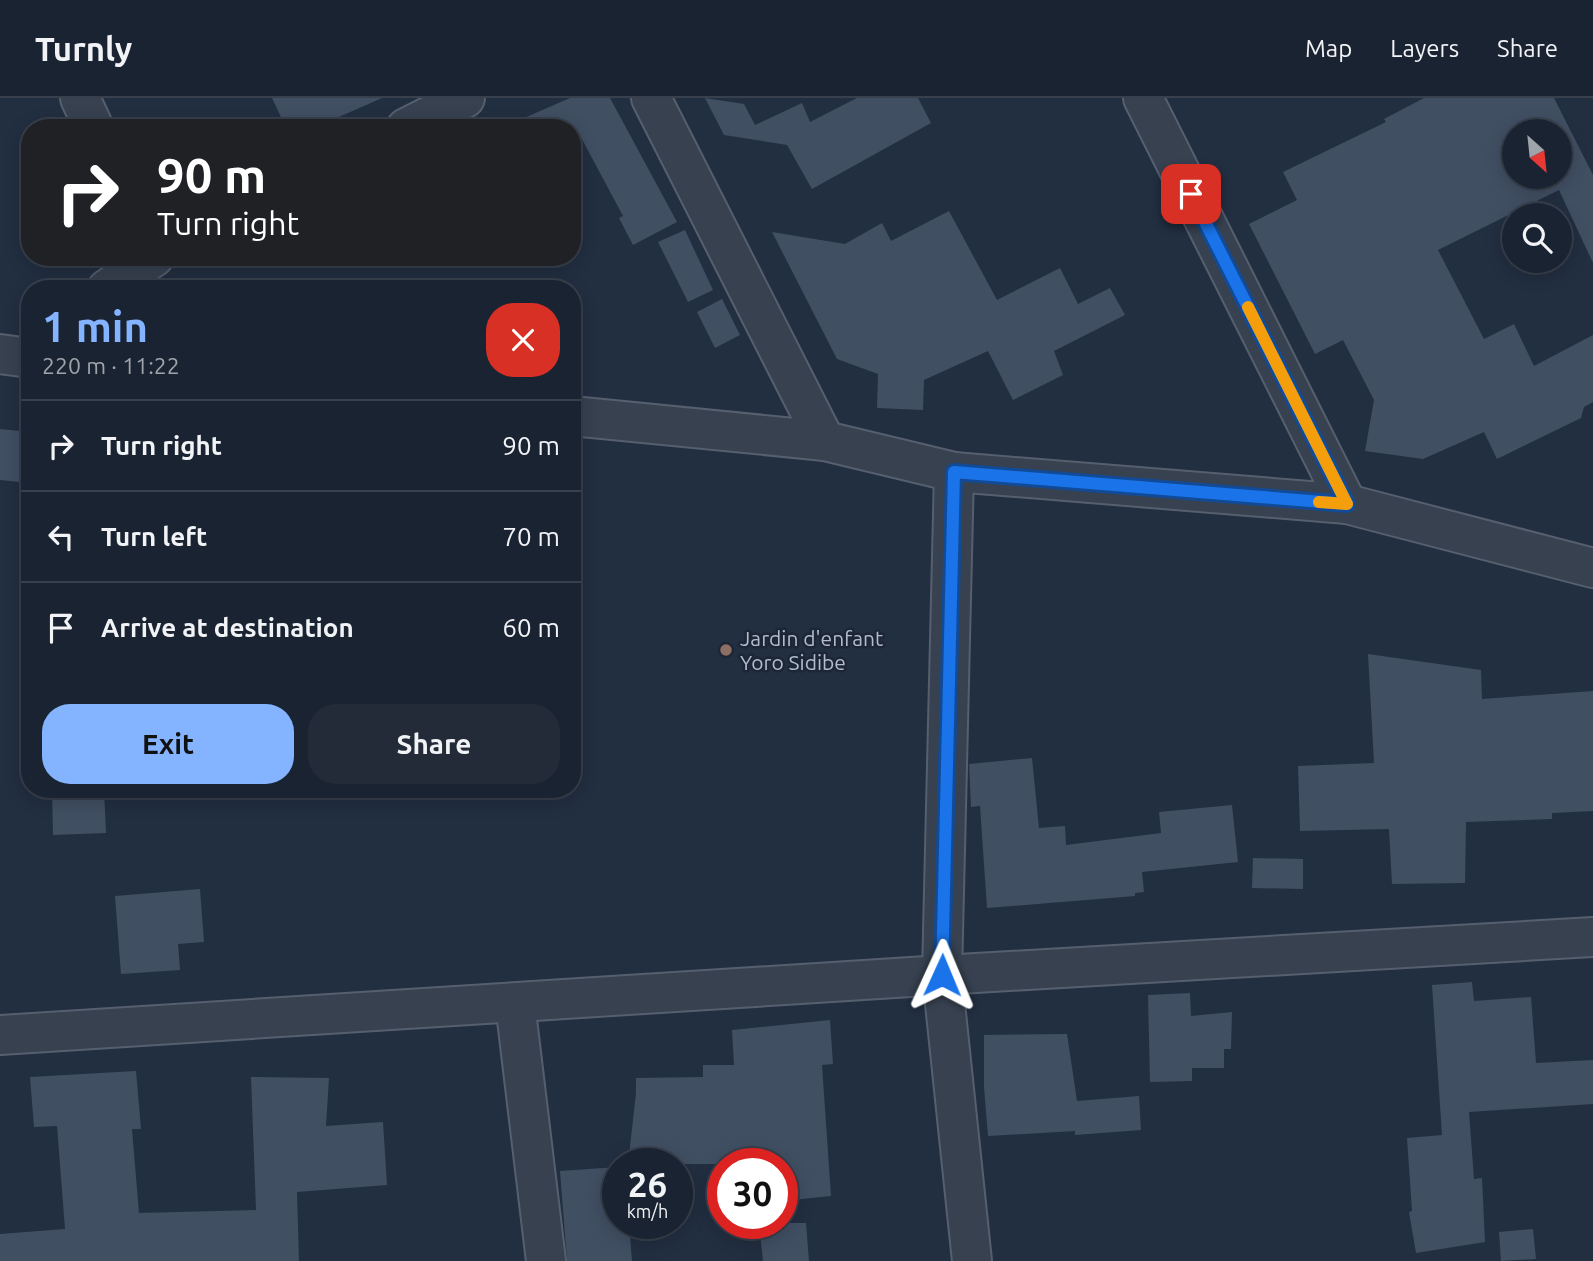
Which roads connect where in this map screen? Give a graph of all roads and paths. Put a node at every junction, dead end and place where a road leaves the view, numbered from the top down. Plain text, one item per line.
1 (80, 98) edge
2 (465, 98) edge
3 (651, 98) edge
4 (1143, 98) edge
5 (90, 119) edge
6 (424, 119) edge
7 (141, 266) edge
8 (120, 280) edge
9 (581, 417) edge
10 (825, 440) junction
11 (954, 472) junction
12 (1347, 504) junction
13 (1593, 568) edge
14 (1593, 937) edge
15 (942, 975) junction
16 (515, 1003) junction
17 (0, 1035) edge
18 (546, 1261) edge
19 (972, 1261) edge

1 - 5 street
2 - 6 street
3 - 10 street
4 - 12 street
7 - 8 street
9 - 10 street
10 - 11 street
11 - 12 street
11 - 15 street
12 - 13 street
14 - 15 street
15 - 16 street
15 - 19 street
16 - 17 street
16 - 18 street

